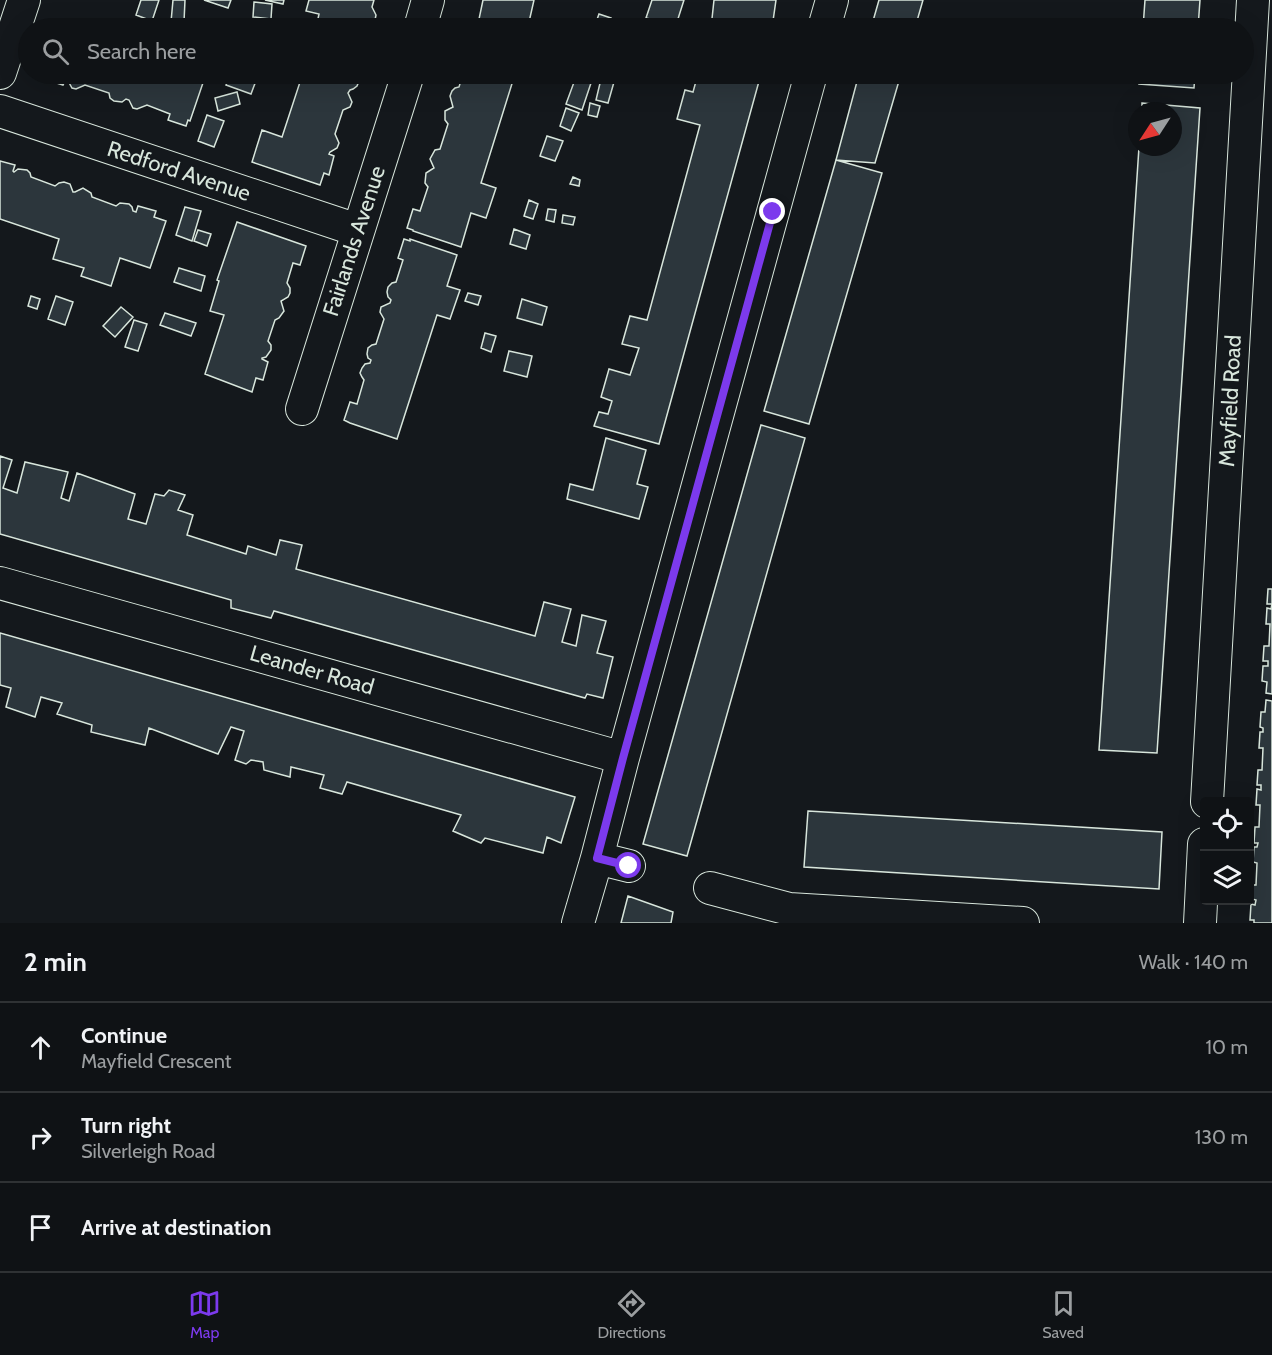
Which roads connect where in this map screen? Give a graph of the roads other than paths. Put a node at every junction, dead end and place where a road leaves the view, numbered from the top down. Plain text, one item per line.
1 (24, 0) edge
2 (428, 0) edge
3 (832, 0) edge
4 (1253, 0) edge
5 (18, 18) edge
6 (18, 18) edge
7 (423, 18) edge
8 (827, 18) edge
9 (1252, 18) edge
10 (0, 73) edge
11 (405, 84) edge
12 (808, 84) edge
13 (1248, 84) edge
14 (0, 111) edge
15 (357, 230) junction
16 (302, 409) dead end
17 (0, 583) edge
18 (623, 758) junction
19 (1207, 797) edge
20 (1204, 851) edge
21 (597, 858) junction
22 (629, 866) dead end
23 (710, 888) dead end
24 (977, 921) edge
25 (578, 923) edge
26 (1023, 923) edge
27 (1200, 923) edge

1 - 6 street
2 - 7 street
3 - 8 street
4 - 9 street, Mayfield Road
5 - 10 street
11 - 15 street, Fairlands Avenue
12 - 18 street
13 - 19 street, Mayfield Road
14 - 15 street, Redford Avenue
15 - 16 street, Fairlands Avenue
17 - 18 street, Leander Road
18 - 21 street
20 - 27 street
21 - 22 street
21 - 25 street
23 - 24 street
24 - 26 street

